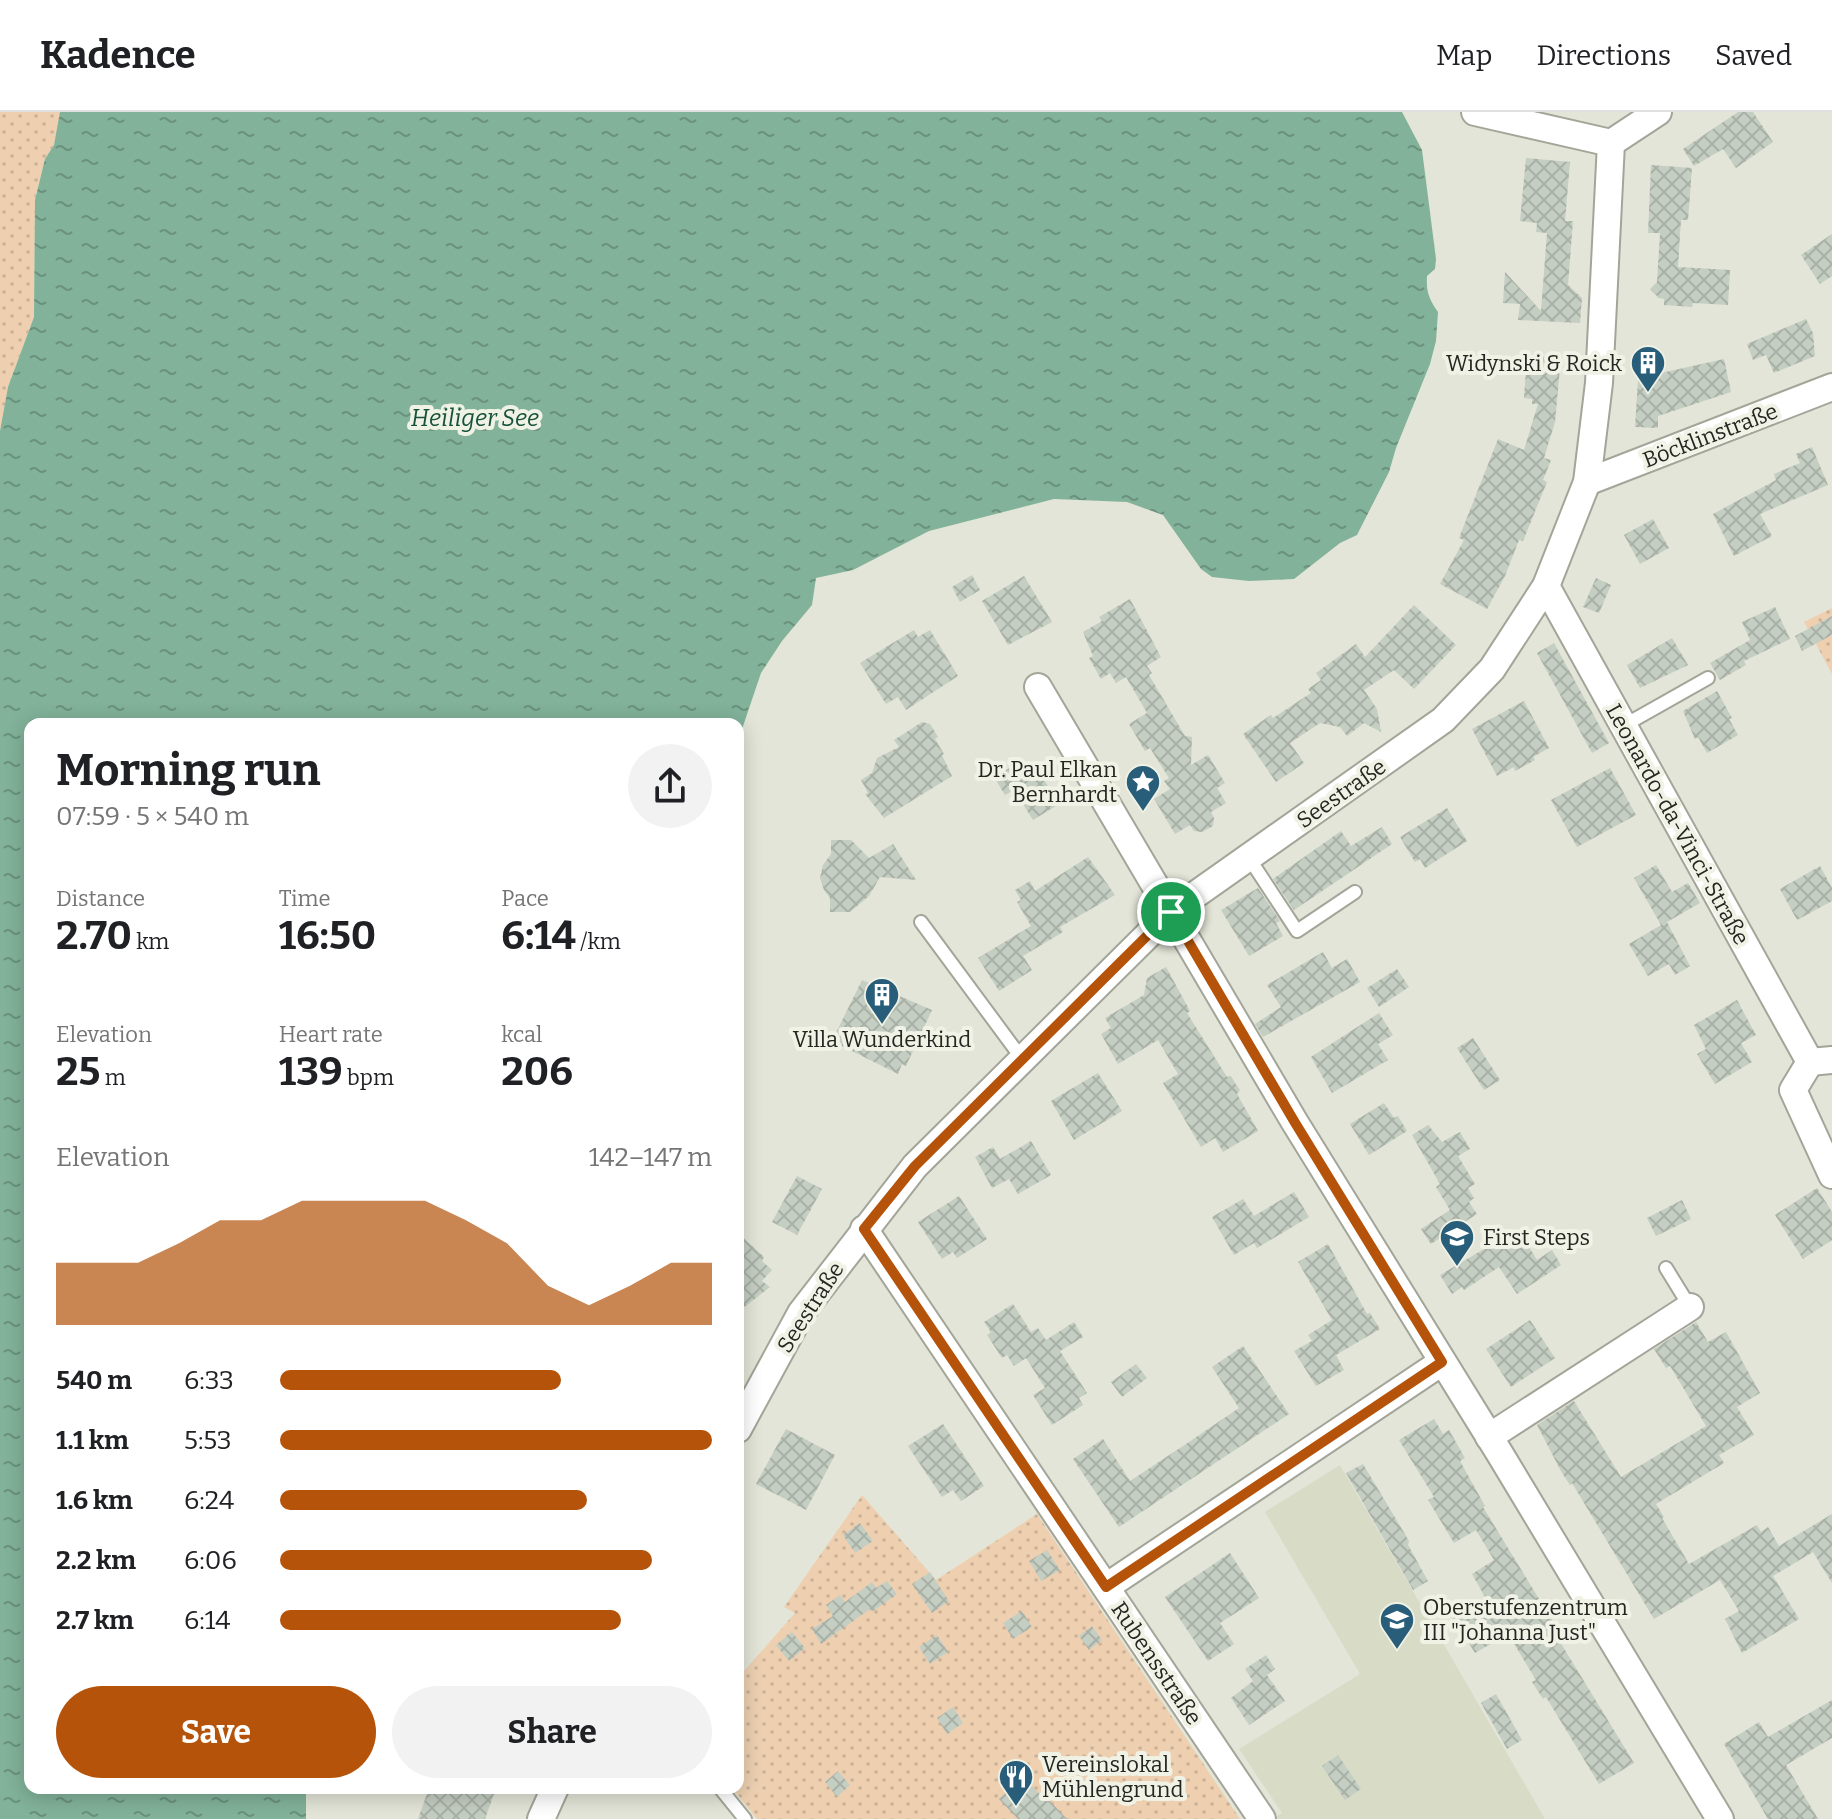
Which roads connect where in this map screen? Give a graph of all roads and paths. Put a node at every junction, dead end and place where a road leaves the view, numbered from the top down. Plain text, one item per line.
1 (1475, 112) edge
2 (1658, 112) edge
3 (1611, 143) junction
4 (1832, 387) edge
5 (1587, 482) junction
6 (1546, 586) junction
7 (1708, 678) dead end
8 (1038, 687) dead end
9 (1623, 726) junction
10 (1249, 858) junction
11 (1355, 892) dead end
12 (1171, 912) junction
13 (921, 922) dead end
14 (1023, 1060) junction
15 (1821, 1061) edge
16 (1832, 1175) edge
17 (864, 1229) junction
18 (1666, 1268) dead end
19 (1690, 1307) joint
20 (1442, 1362) junction
21 (744, 1418) edge
22 (1489, 1437) junction
23 (1106, 1587) junction
24 (552, 1794) edge
25 (725, 1794) edge
26 (541, 1819) edge
27 (745, 1819) edge
28 (1262, 1819) edge
29 (1720, 1819) edge

1 - 3 street
2 - 3 street
3 - 5 street, Seestraße
4 - 5 street, Böcklinstraße
5 - 6 street, Seestraße
6 - 9 street, Leonardo-da-Vinci-Straße
6 - 10 street, Seestraße
7 - 9 lane
8 - 12 street
9 - 15 street, Leonardo-da-Vinci-Straße
10 - 11 lane
10 - 12 street, Seestraße
12 - 14 street, Seestraße
12 - 20 street
13 - 14 lane
14 - 17 street, Seestraße
15 - 16 street, Leonardo-da-Vinci-Straße
17 - 21 street, Seestraße
17 - 23 street, Rubensstraße
18 - 19 lane
19 - 22 street
20 - 22 street
20 - 23 street
22 - 29 street
23 - 28 street, Rubensstraße
24 - 26 street
25 - 27 lane

